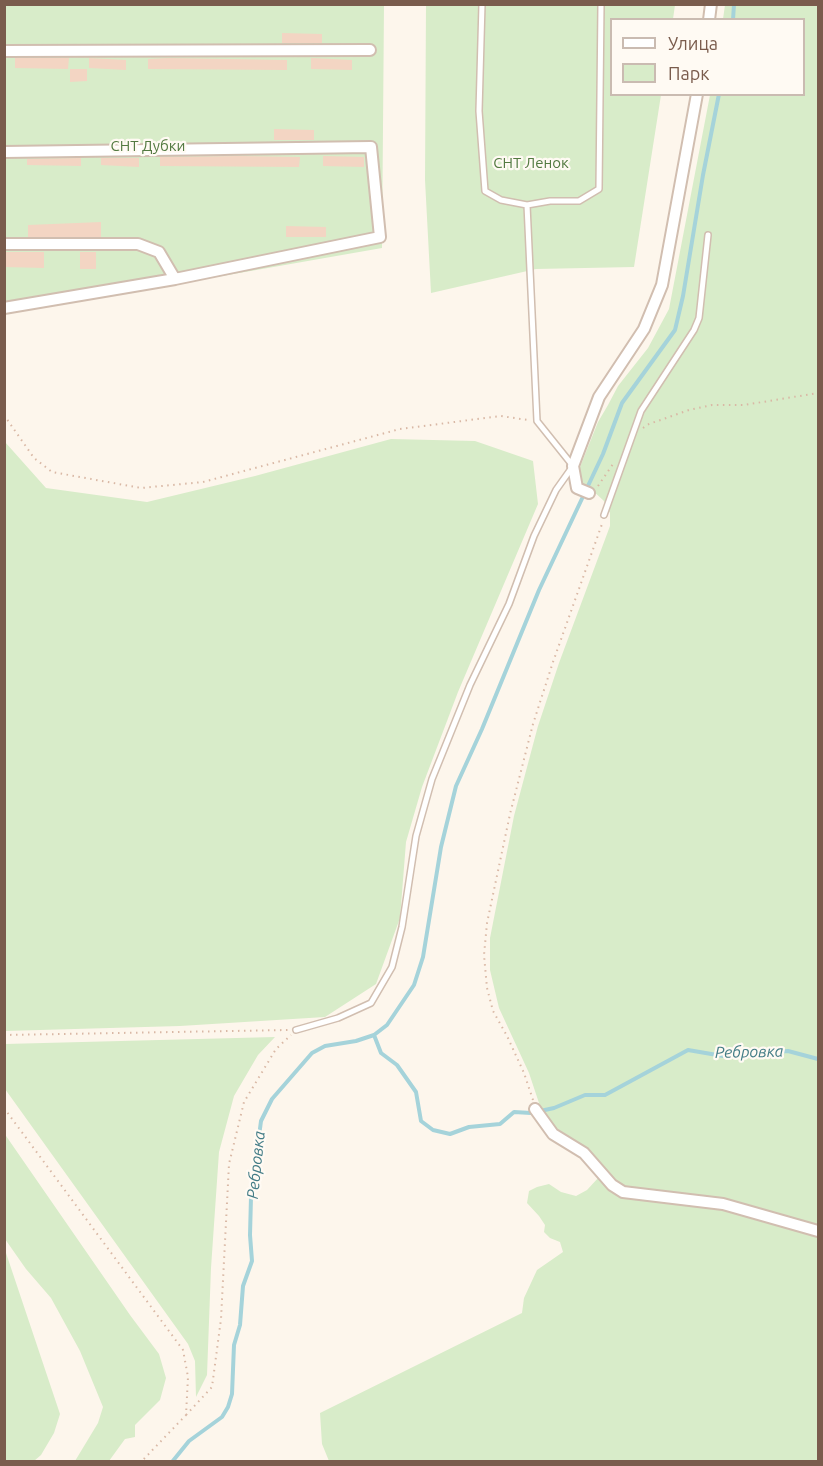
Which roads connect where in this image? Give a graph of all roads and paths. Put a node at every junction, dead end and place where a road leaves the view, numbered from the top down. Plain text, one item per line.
1 (482, 4) edge
2 (601, 4) edge
3 (370, 50) dead end
4 (4, 51) edge
5 (697, 96) edge
6 (4, 152) edge
7 (527, 205) junction
8 (708, 235) dead end
9 (4, 244) edge
10 (175, 279) junction
11 (4, 308) edge
12 (819, 393) edge
13 (4, 415) edge
14 (537, 421) junction
15 (631, 436) junction
16 (614, 462) dead end
17 (573, 466) junction
18 (589, 493) joint
19 (604, 515) joint
20 (296, 1030) junction
21 (4, 1035) edge
22 (4, 1108) edge
23 (535, 1109) joint
24 (819, 1231) edge
25 (186, 1415) junction
26 (141, 1461) edge

1 - 7 lane
2 - 7 lane
3 - 4 street
5 - 17 street
6 - 10 street
7 - 14 lane
8 - 15 lane
9 - 10 street
10 - 11 street
12 - 15 path
13 - 14 path
14 - 17 lane
15 - 19 lane
16 - 18 path
17 - 18 street
17 - 20 lane
19 - 23 path
20 - 21 path
20 - 25 path
22 - 25 path
23 - 24 street
25 - 26 path

